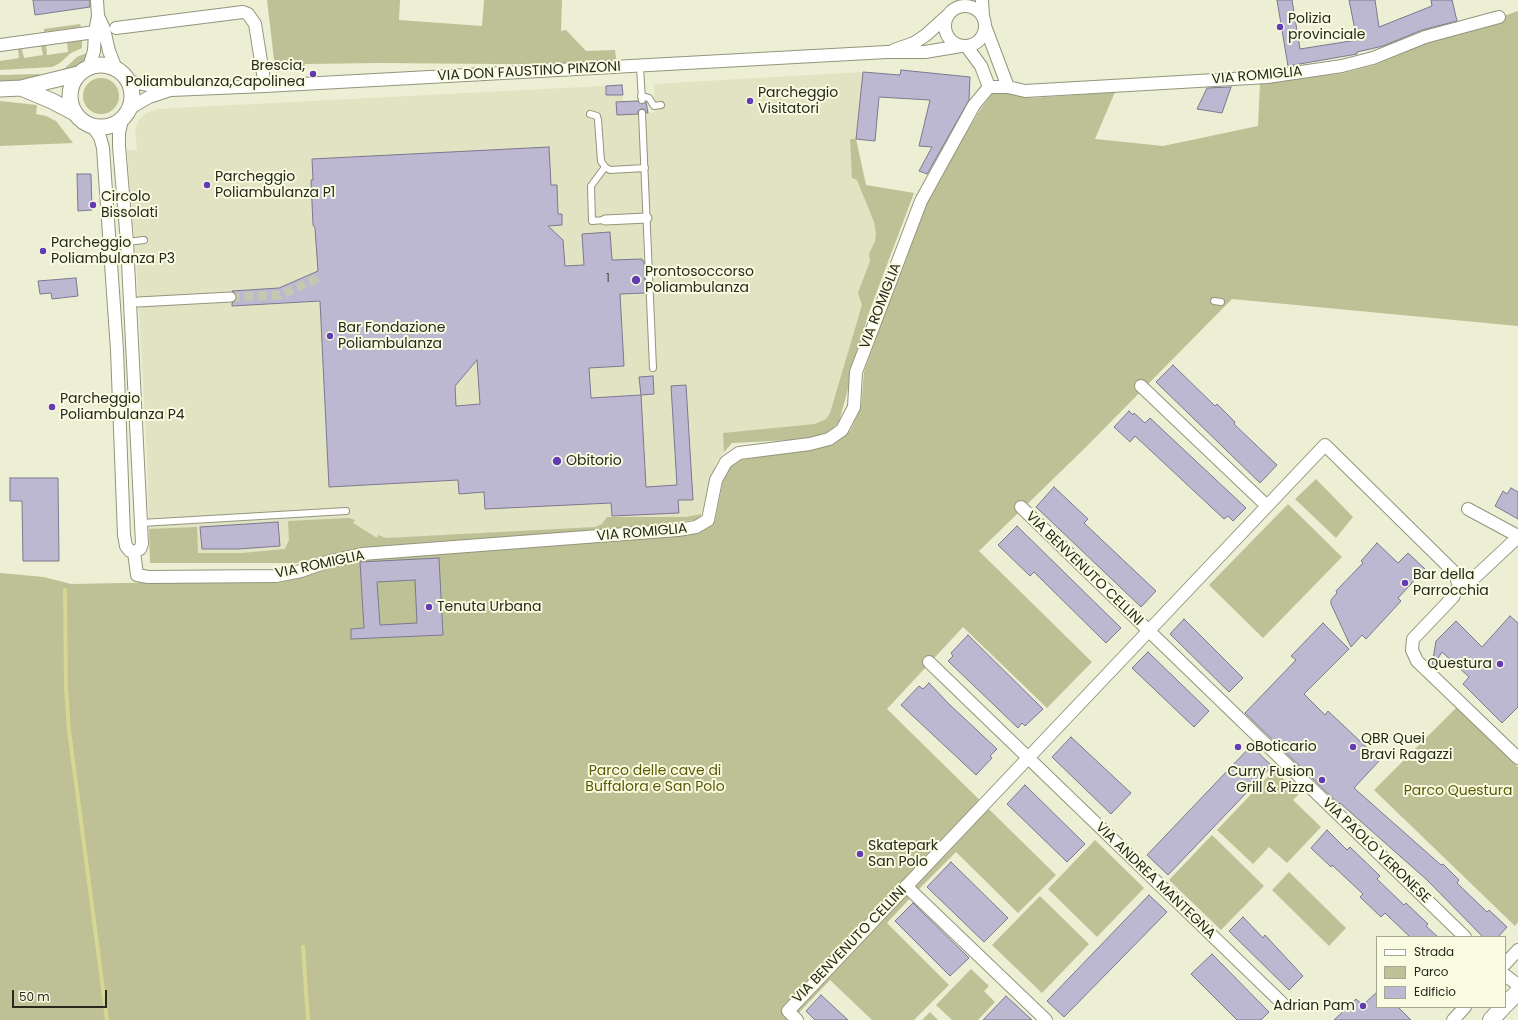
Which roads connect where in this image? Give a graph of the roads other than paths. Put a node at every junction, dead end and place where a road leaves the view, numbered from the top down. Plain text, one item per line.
1 (98, 0) edge
2 (982, 0) edge
3 (958, 4) edge
4 (98, 16) junction
5 (947, 16) junction
6 (1499, 17) dead end
7 (984, 21) junction
8 (116, 28) dead end
9 (95, 32) junction
10 (0, 45) edge
11 (964, 47) junction
12 (888, 52) junction
13 (640, 66) junction
14 (116, 69) junction
15 (83, 70) junction
16 (128, 81) junction
17 (265, 86) junction
18 (989, 87) junction
19 (1008, 87) junction
20 (21, 88) junction
21 (0, 89) edge
22 (171, 90) junction
23 (661, 105) dead end
24 (73, 112) junction
25 (642, 113) dead end
26 (126, 114) junction
27 (590, 114) dead end
28 (93, 127) junction
29 (605, 167) junction
30 (645, 168) junction
31 (647, 218) junction
32 (604, 220) joint
33 (109, 230) junction
34 (144, 240) dead end
35 (127, 242) junction
36 (145, 258) dead end
37 (128, 259) junction
38 (231, 298) tunnel mouth
39 (1214, 301) dead end
40 (138, 302) dead end
41 (1221, 302) dead end
42 (117, 364) junction
43 (654, 368) dead end
44 (134, 373) junction
45 (1141, 386) dead end
46 (123, 483) junction
47 (1267, 506) junction
48 (1021, 507) dead end
49 (1468, 509) dead end
50 (346, 511) dead end
51 (141, 522) junction
52 (1518, 537) edge
53 (134, 552) junction
54 (1459, 585) junction
55 (1148, 631) junction
56 (929, 662) dead end
57 (1027, 758) junction
58 (1518, 758) edge
59 (906, 886) junction
60 (1464, 936) edge
61 (1518, 950) edge
62 (1506, 963) edge
63 (1506, 976) edge
64 (1518, 985) edge
65 (1518, 992) edge
66 (1282, 1003) dead end
67 (1506, 1004) edge
68 (1464, 1008) edge
69 (1502, 1008) edge
70 (797, 1020) edge
71 (1046, 1020) edge
72 (1453, 1020) edge
73 (1491, 1020) edge

1 - 4 street
2 - 7 street
3 - 5 street
3 - 7 street
4 - 9 street
4 - 14 street
5 - 11 street
5 - 12 street, VIA DON FAUSTINO PINZONI
6 - 19 street, VIA ROMIGLIA
7 - 11 street
7 - 19 street
8 - 17 street
9 - 10 street
9 - 15 street
11 - 12 street, VIA DON FAUSTINO PINZONI
11 - 18 street
12 - 13 street, VIA DON FAUSTINO PINZONI
13 - 17 street, VIA DON FAUSTINO PINZONI
13 - 23 lane
14 - 15 street
14 - 16 street
15 - 20 street
15 - 24 street
16 - 22 street, VIA DON FAUSTINO PINZONI
16 - 26 street
17 - 22 street, VIA DON FAUSTINO PINZONI
18 - 19 street, VIA ROMIGLIA
18 - 53 street, VIA ROMIGLIA
20 - 21 street
20 - 24 street
22 - 26 street, VIA DON FAUSTINO PINZONI
24 - 28 street
25 - 30 lane
26 - 28 street
26 - 35 street
27 - 29 lane
28 - 33 street
29 - 30 lane
29 - 32 lane
30 - 31 lane
31 - 32 street
31 - 43 lane
33 - 35 street
33 - 42 street
34 - 35 lane
35 - 37 street
36 - 37 lane
37 - 44 street
38 - 40 street
39 - 41 lane
42 - 44 street
42 - 46 street
44 - 51 street
45 - 47 street
46 - 51 street
46 - 53 street
47 - 54 street, VIA BENVENUTO CELLINI
47 - 55 street, VIA BENVENUTO CELLINI
48 - 55 street, VIA BENVENUTO CELLINI
49 - 52 street
50 - 51 lane
51 - 53 street
52 - 54 street
54 - 58 street
55 - 57 street, VIA BENVENUTO CELLINI
55 - 60 street, VIA PAOLO VERONESE
56 - 57 street
57 - 59 street, VIA BENVENUTO CELLINI
57 - 66 street, VIA ANDREA MANTEGNA
59 - 70 street, VIA BENVENUTO CELLINI
59 - 71 street
61 - 62 street
63 - 64 street
65 - 67 main road
68 - 72 street
69 - 73 main road

